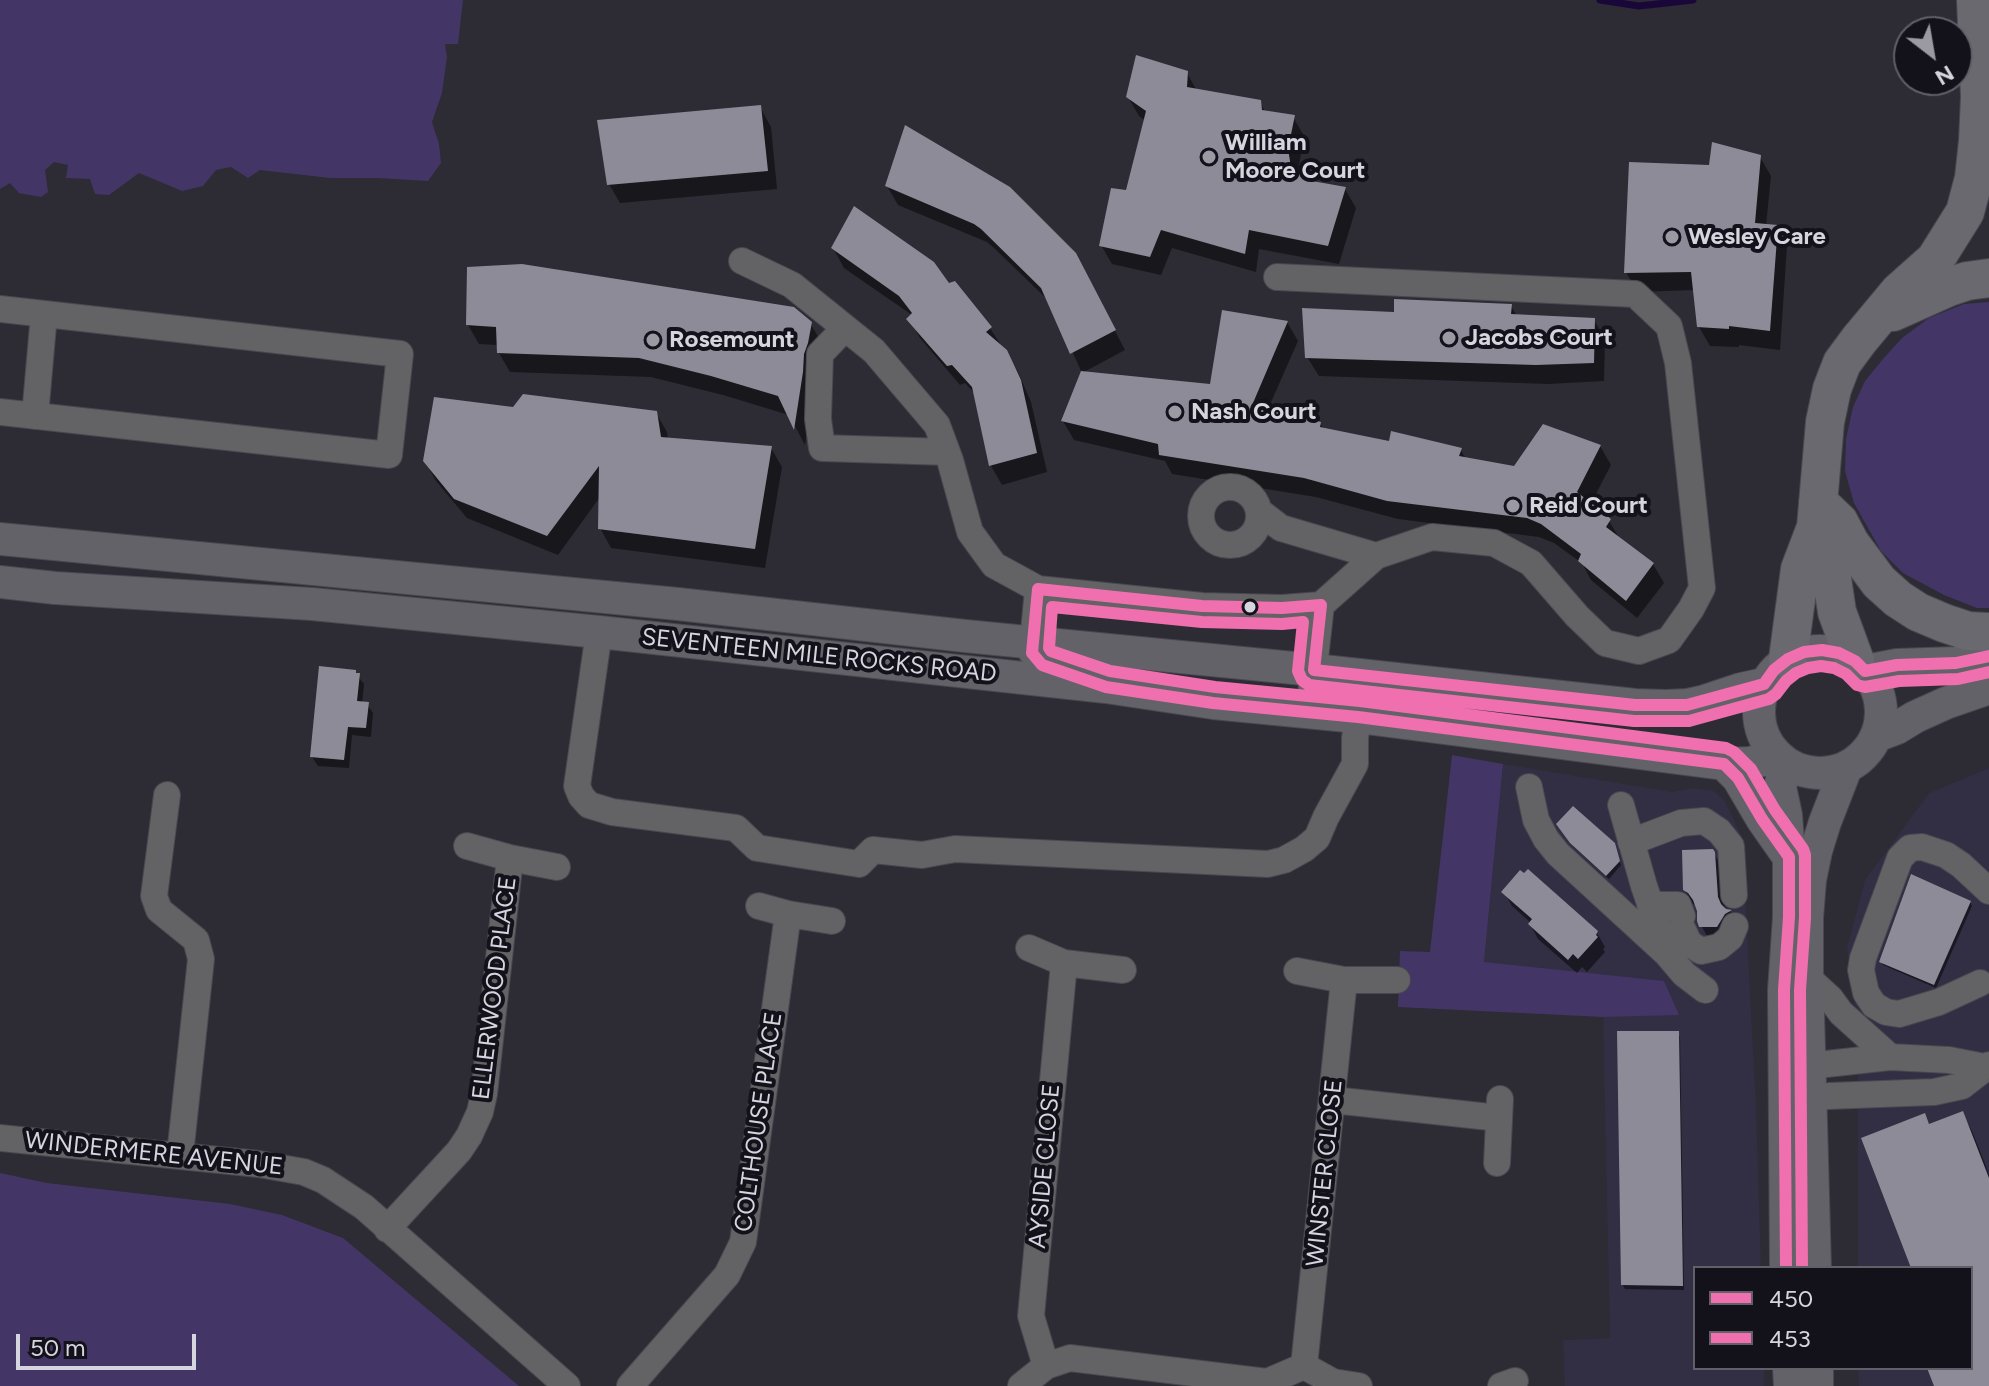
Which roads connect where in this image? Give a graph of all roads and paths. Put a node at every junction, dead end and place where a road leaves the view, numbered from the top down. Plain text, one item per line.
1 (1976, 0) edge
2 (742, 261) dead end
3 (1277, 277) dead end
4 (1989, 278) edge
5 (0, 309) edge
6 (44, 314) junction
7 (1876, 321) junction
8 (845, 328) junction
9 (0, 412) edge
10 (35, 416) junction
11 (947, 452) junction
12 (1260, 512) junction
13 (1817, 514) junction
14 (1281, 528) junction
15 (1250, 538) junction
16 (0, 539) edge
17 (1376, 556) junction
18 (0, 582) edge
19 (1038, 589) junction
20 (1321, 605) junction
21 (599, 632) junction
22 (1989, 632) edge
23 (1033, 642) junction
24 (1989, 656) edge
25 (1860, 666) junction
26 (1314, 670) junction
27 (1776, 672) junction
28 (1106, 687) junction
29 (1989, 688) edge
30 (1309, 712) junction
31 (1358, 717) junction
32 (1876, 736) junction
33 (1782, 760) junction
34 (1724, 764) junction
35 (1846, 768) junction
36 (1529, 787) dead end
37 (167, 795) dead end
38 (1621, 805) dead end
39 (1631, 842) junction
40 (467, 846) dead end
41 (1789, 857) junction
42 (510, 858) junction
43 (557, 867) dead end
44 (1989, 891) edge
45 (1734, 895) dead end
46 (1650, 905) junction
47 (759, 906) dead end
48 (788, 914) junction
49 (832, 921) dead end
50 (1735, 926) dead end
51 (1029, 948) dead end
52 (1667, 954) junction
53 (1064, 963) junction
54 (1123, 970) dead end
55 (1297, 971) dead end
56 (1807, 977) junction
57 (1344, 980) junction
58 (1397, 980) dead end
59 (1980, 983) dead end
60 (1705, 990) dead end
61 (1890, 1057) junction
62 (1987, 1066) edge
63 (1797, 1067) junction
64 (1333, 1100) junction
65 (1798, 1100) junction
66 (0, 1138) edge
67 (180, 1155) junction
68 (1497, 1163) dead end
69 (387, 1229) junction
70 (1786, 1266) edge
71 (1815, 1266) edge
72 (1046, 1366) junction
73 (1304, 1366) junction
74 (567, 1386) edge
75 (630, 1386) edge
76 (1021, 1386) edge
77 (1359, 1386) edge

1 - 7 highway
2 - 8 street
3 - 17 street
4 - 7 highway
5 - 6 street
6 - 10 street
6 - 10 street
7 - 13 highway
8 - 11 street
8 - 11 street
9 - 10 street
11 - 19 street
12 - 14 street
12 - 15 street
12 - 15 street
13 - 22 highway
13 - 25 highway
13 - 27 highway
14 - 15 street
14 - 17 street
16 - 23 main road, SEVENTEEN MILE ROCKS ROAD
17 - 20 street
18 - 21 main road, SEVENTEEN MILE ROCKS ROAD
19 - 20 street
19 - 23 street
20 - 26 street
21 - 28 main road, SEVENTEEN MILE ROCKS ROAD
21 - 31 street
23 - 26 main road, SEVENTEEN MILE ROCKS ROAD
23 - 28 street
24 - 25 main road
25 - 27 main road
25 - 32 main road
26 - 27 main road, SEVENTEEN MILE ROCKS ROAD
26 - 30 street
27 - 33 main road
28 - 30 main road, SEVENTEEN MILE ROCKS ROAD
29 - 32 main road
30 - 31 main road, SEVENTEEN MILE ROCKS ROAD
31 - 34 main road, SEVENTEEN MILE ROCKS ROAD
32 - 35 main road
33 - 34 main road, SEVENTEEN MILE ROCKS ROAD
33 - 35 main road
33 - 41 main road
34 - 41 main road
35 - 56 main road
36 - 52 street
37 - 67 street
38 - 39 street
39 - 45 street
39 - 46 street
40 - 42 street
41 - 63 main road
42 - 43 street
42 - 69 street, ELLERWOOD PLACE
44 - 59 street
46 - 50 street
46 - 52 street
47 - 48 street
48 - 49 street
48 - 75 street, COLTHOUSE PLACE
51 - 53 street
52 - 60 street
53 - 54 street
53 - 72 street, AYSIDE CLOSE
55 - 57 street
56 - 61 street
56 - 63 main road
57 - 58 street
57 - 64 street, WINSTER CLOSE
61 - 62 street
61 - 63 street
62 - 65 street
63 - 65 main road
64 - 68 street
64 - 73 street, WINSTER CLOSE
65 - 70 main road
65 - 71 main road
66 - 67 street, WINDERMERE AVENUE
67 - 69 street, WINDERMERE AVENUE
69 - 74 street, WINDERMERE AVENUE
72 - 73 street
72 - 76 street
73 - 77 street

